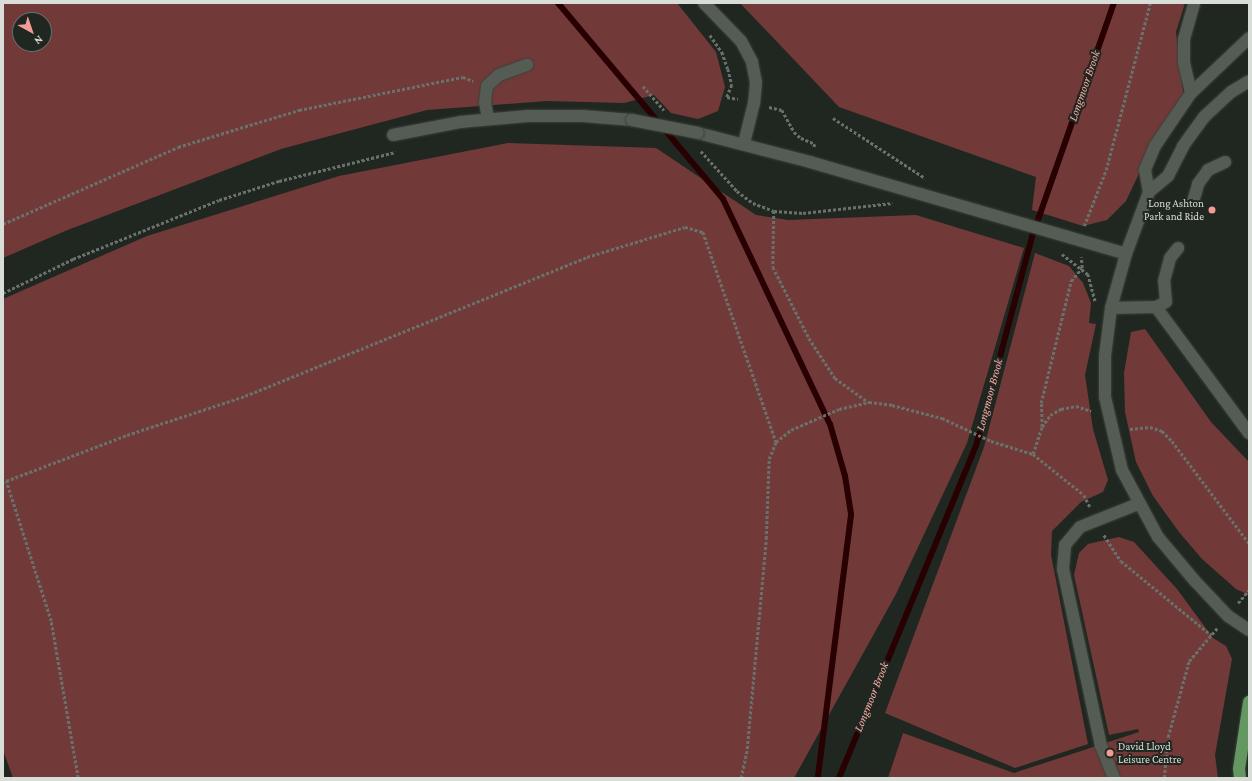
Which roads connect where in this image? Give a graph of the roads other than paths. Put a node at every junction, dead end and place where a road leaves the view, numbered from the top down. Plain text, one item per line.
1 (704, 3) edge
2 (1194, 3) edge
3 (1249, 38) edge
4 (527, 65) dead end
5 (1249, 81) edge
6 (1191, 93) junction
7 (488, 118) junction
8 (393, 135) dead end
9 (744, 143) junction
10 (1225, 162) dead end
11 (1149, 192) junction
12 (1193, 202) dead end
13 (1178, 248) dead end
14 (1126, 254) junction
15 (1156, 307) junction
16 (1111, 308) junction
17 (1249, 433) edge
18 (1138, 504) junction
19 (1249, 630) edge
20 (1249, 702) edge
21 (1114, 778) edge
22 (1240, 778) edge

1 - 9 street
2 - 6 street
3 - 6 street
4 - 7 street
5 - 11 street
6 - 11 street
7 - 8 street
7 - 9 street, bridge
9 - 14 street
10 - 12 street
11 - 14 street
13 - 15 street
14 - 16 street
15 - 16 street
15 - 17 street
16 - 18 street
18 - 19 street
18 - 21 street
20 - 22 highway

